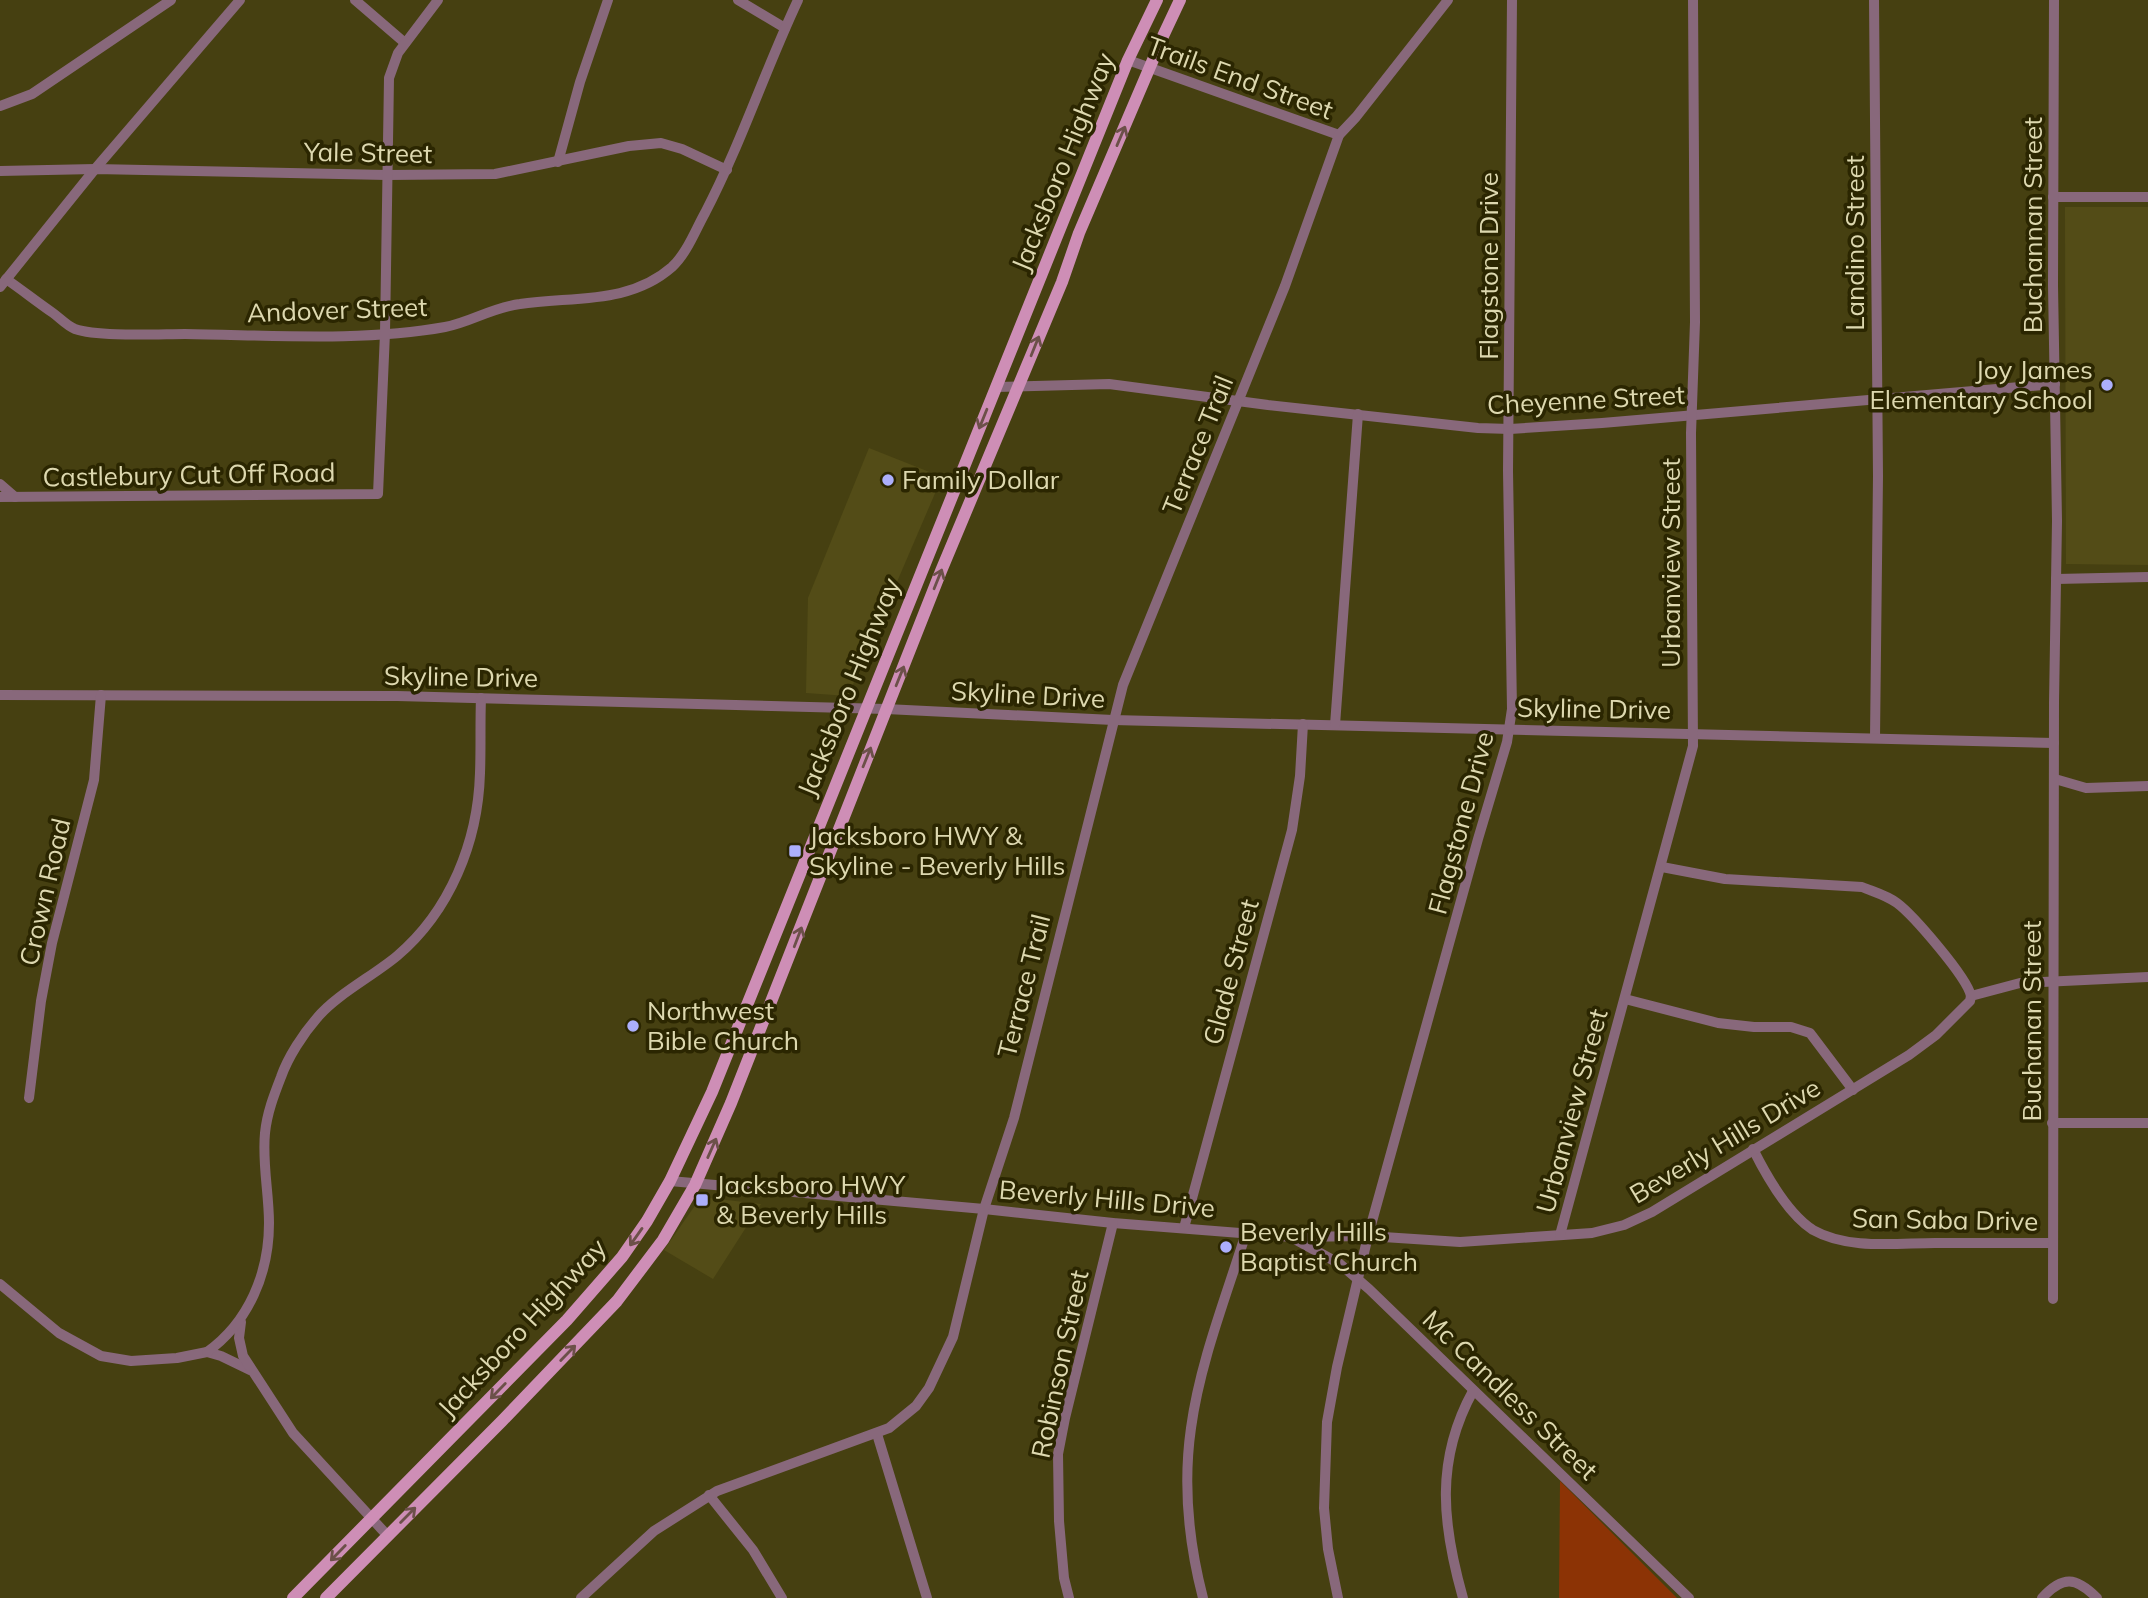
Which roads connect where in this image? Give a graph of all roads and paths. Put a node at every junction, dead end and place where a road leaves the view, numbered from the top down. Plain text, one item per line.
1 (171, 0) edge
2 (240, 0) edge
3 (355, 0) edge
4 (438, 0) edge
5 (608, 0) edge
6 (738, 0) edge
7 (798, 0) edge
8 (1157, 0) edge
9 (1180, 0) edge
10 (1448, 0) edge
11 (1513, 0) edge
12 (1693, 0) edge
13 (1874, 0) edge
14 (2054, 0) edge
15 (785, 28) junction
16 (408, 40) junction
17 (1128, 60) junction
18 (1149, 69) junction
19 (0, 106) edge
20 (1339, 135) junction
21 (558, 162) junction
22 (95, 169) junction
23 (727, 170) junction
24 (0, 171) edge
25 (387, 175) junction
26 (2053, 197) junction
27 (2148, 197) edge
28 (1054, 244) junction
29 (1073, 252) junction
30 (3, 283) edge
31 (385, 333) junction
32 (2055, 384) junction
33 (1018, 386) junction
34 (996, 387) junction
35 (1876, 400) junction
36 (1238, 401) junction
37 (1358, 414) junction
38 (1692, 415) junction
39 (1510, 429) junction
40 (0, 484) edge
41 (0, 496) edge
42 (15, 497) junction
43 (2148, 576) edge
44 (2056, 579) junction
45 (0, 695) edge
46 (101, 695) junction
47 (481, 698) junction
48 (865, 708) junction
49 (886, 709) junction
50 (1113, 720) junction
51 (1303, 724) junction
52 (1335, 725) junction
53 (1510, 728) junction
54 (1695, 733) junction
55 (1875, 738) junction
56 (2054, 743) junction
57 (2055, 779) junction
58 (2148, 786) edge
59 (1662, 867) junction
60 (767, 951) junction
61 (788, 961) junction
62 (2148, 976) edge
63 (2054, 980) junction
64 (1970, 996) junction
65 (1625, 999) junction
66 (1853, 1090) junction
67 (29, 1098) dead end
68 (2052, 1123) junction
69 (2148, 1123) edge
70 (1753, 1149) junction
71 (670, 1181) junction
72 (695, 1185) junction
73 (984, 1209) junction
74 (1113, 1223) junction
75 (1184, 1227) junction
76 (1246, 1233) junction
77 (1560, 1235) junction
78 (1368, 1236) junction
79 (1291, 1237) junction
80 (2053, 1243) junction
81 (1357, 1278) junction
82 (0, 1284) edge
83 (2053, 1298) dead end
84 (242, 1318) junction
85 (207, 1352) junction
86 (250, 1370) junction
87 (1473, 1391) junction
88 (877, 1434) junction
89 (709, 1495) junction
90 (372, 1518) junction
91 (387, 1535) junction
92 (293, 1598) edge
93 (326, 1598) edge
94 (580, 1598) edge
95 (782, 1598) edge
96 (927, 1598) edge
97 (1069, 1598) edge
98 (1203, 1598) edge
99 (1338, 1598) edge
100 (1463, 1598) edge
101 (1689, 1598) edge
102 (2042, 1598) edge
103 (2097, 1598) edge

1 - 19 street
2 - 22 street
3 - 16 street
4 - 16 street
5 - 21 street
6 - 15 street
7 - 15 street, Andover Street
8 - 17 main road, Jacksboro Highway
9 - 18 main road, Jacksboro Highway
10 - 20 street, Terrace Trail
11 - 39 street, Flagstone Drive
12 - 38 street, Urbanview Street
13 - 35 street, Landino Street
14 - 26 street, Buchannan Street
15 - 23 street, Andover Street
16 - 25 street
17 - 18 street, Trails End Street
17 - 28 main road, Jacksboro Highway
18 - 20 street, Trails End Street
29 -> 18 main road, Jacksboro Highway
20 - 36 street, Terrace Trail
21 - 23 street, Yale Street
21 - 25 street, Yale Street
22 - 24 street, Yale Street
22 - 25 street, Yale Street
22 - 30 street
23 - 31 street, Andover Street
25 - 31 street
26 - 27 street
26 - 32 street, Buchannan Street
28 - 29 main road
28 - 34 main road, Jacksboro Highway
33 -> 29 main road, Jacksboro Highway
30 - 31 street, Andover Street
31 - 42 street, Castlebury Cut Off Road
32 - 35 street, Cheyenne Street
32 - 44 street, Buchannan Street
33 - 34 street, Cheyenne Street
33 - 36 street, Cheyenne Street
49 -> 33 main road, Jacksboro Highway
34 -> 48 main road, Jacksboro Highway
35 - 38 street, Cheyenne Street
35 - 55 street, Landino Street
36 - 37 street, Cheyenne Street
36 - 50 street, Terrace Trail
37 - 39 street, Cheyenne Street
37 - 52 street
38 - 39 street, Cheyenne Street
38 - 54 street, Urbanview Street
39 - 53 street, Flagstone Drive
40 - 42 street
41 - 42 street, Castlebury Cut Off Road
43 - 44 street
44 - 56 street, Buchannan Street
45 - 46 street, Skyline Drive
46 - 47 street, Skyline Drive
46 - 67 street, Crown Road
47 - 48 street, Skyline Drive
47 - 84 street
48 - 49 street, Skyline Drive
48 - 60 main road, Jacksboro Highway
49 - 50 street, Skyline Drive
61 -> 49 main road, Jacksboro Highway
50 - 51 street, Skyline Drive
50 - 73 street, Terrace Trail
51 - 52 street, Skyline Drive
51 - 75 street, Glade Street
52 - 53 street, Skyline Drive
53 - 54 street, Skyline Drive
53 - 78 street, Flagstone Drive
54 - 55 street, Skyline Drive
54 - 59 street, Urbanview Street
55 - 56 street, Skyline Drive
56 - 57 street, Buchanan Street
57 - 58 street
57 - 63 street, Buchanan Street
59 - 64 street
59 - 65 street, Urbanview Street
60 - 61 main road
60 - 71 main road, Jacksboro Highway
72 -> 61 main road, Jacksboro Highway
62 - 63 street
63 - 64 street
63 - 68 street, Buchanan Street
64 - 66 street, Beverly Hills Drive
65 - 66 street
65 - 77 street, Urbanview Street
66 - 70 street, Beverly Hills Drive
68 - 69 street
68 - 80 street, Buchanan Street
70 - 77 street, Beverly Hills Drive
70 - 80 street, San Saba Drive
71 - 72 street, Beverly Hills Drive
71 -> 90 main road, Jacksboro Highway
72 - 73 street, Beverly Hills Drive
91 -> 72 main road, Jacksboro Highway
73 - 74 street, Beverly Hills Drive
73 - 88 street, Terrace Trail
74 - 75 street, Beverly Hills Drive
74 - 97 street, Robinson Street
75 - 76 street, Beverly Hills Drive
76 - 79 street, Beverly Hills Drive
76 - 98 street
77 - 78 street, Beverly Hills Drive
78 - 79 street, Beverly Hills Drive
78 - 81 street, Flagstone Drive
79 - 81 street, Mc Candless Street
80 - 83 street, Buchanan Street
81 - 87 street, Mc Candless Street
81 - 99 street, Flagstone Drive
82 - 85 street
84 - 85 street
84 - 86 street
85 - 86 street
86 - 90 street
87 - 100 street
87 - 101 street, Mc Candless Street
88 - 89 street, Terrace Trail
88 - 96 street
89 - 94 street, Terrace Trail
89 - 95 street
90 - 91 street
90 -> 92 main road, Jacksboro Highway
91 - 93 main road, Jacksboro Highway
102 - 103 street

